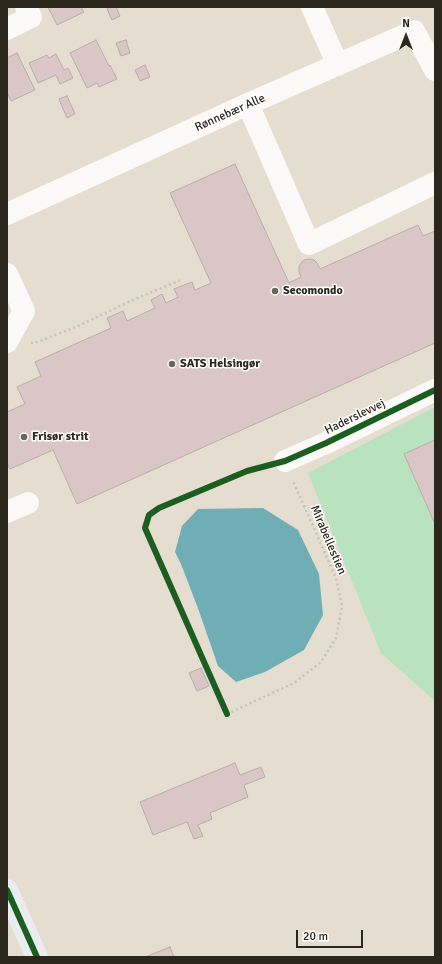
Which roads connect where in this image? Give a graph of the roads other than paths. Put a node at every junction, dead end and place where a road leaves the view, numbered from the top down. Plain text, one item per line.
1 (26, 7) edge
2 (312, 7) edge
3 (7, 29) edge
4 (338, 65) junction
5 (435, 70) edge
6 (248, 104) junction
7 (435, 183) edge
8 (7, 214) edge
9 (7, 274) edge
10 (18, 342) edge
11 (435, 390) edge
12 (285, 461) dead end
13 (28, 503) dead end
14 (7, 512) edge
15 (7, 890) edge
16 (37, 957) edge

1 - 3 street
2 - 4 street
4 - 5 street, Rønnebær Alle
4 - 6 street, Rønnebær Alle
6 - 7 street
6 - 8 street, Rønnebær Alle
9 - 10 street
11 - 12 street, Haderslevvej
13 - 14 street
15 - 16 main road

